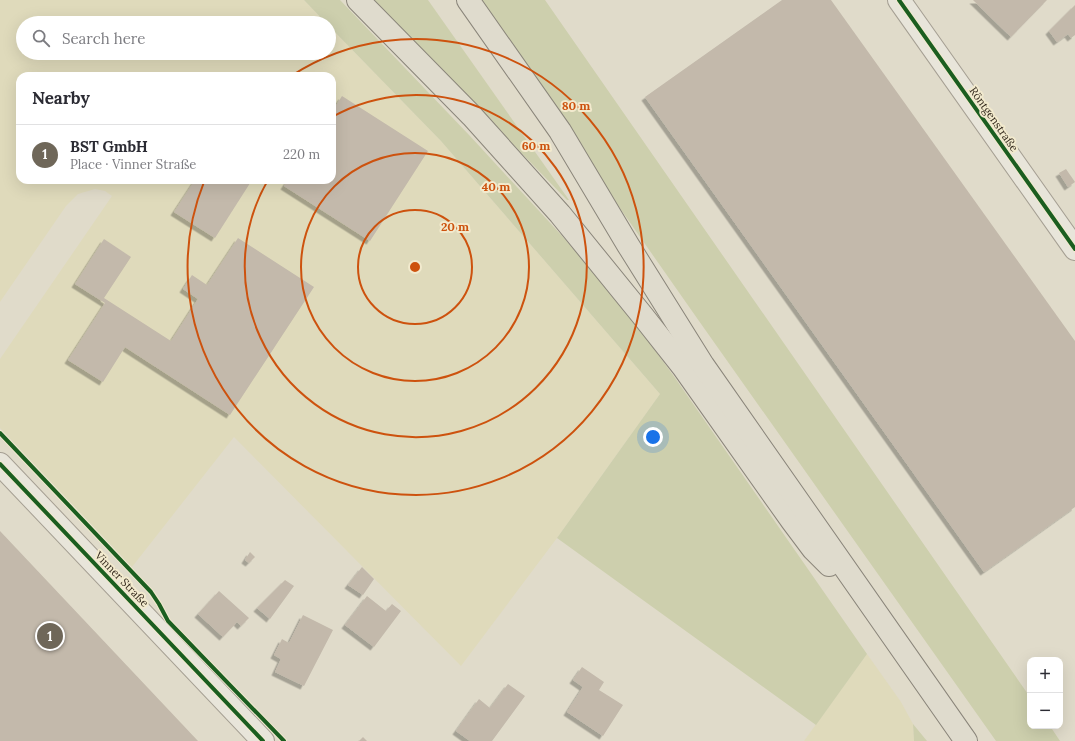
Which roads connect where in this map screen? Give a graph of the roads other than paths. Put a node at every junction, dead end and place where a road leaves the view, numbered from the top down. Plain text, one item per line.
1 (358, 0) edge
2 (468, 0) edge
3 (899, 0) edge
4 (1075, 249) edge
5 (0, 464) edge
6 (887, 628) junction
7 (263, 741) edge
8 (966, 741) edge

1 - 6 main road
2 - 6 main road
3 - 4 street, Röntgenstraße
5 - 7 street, Vinner Straße
6 - 8 main road

